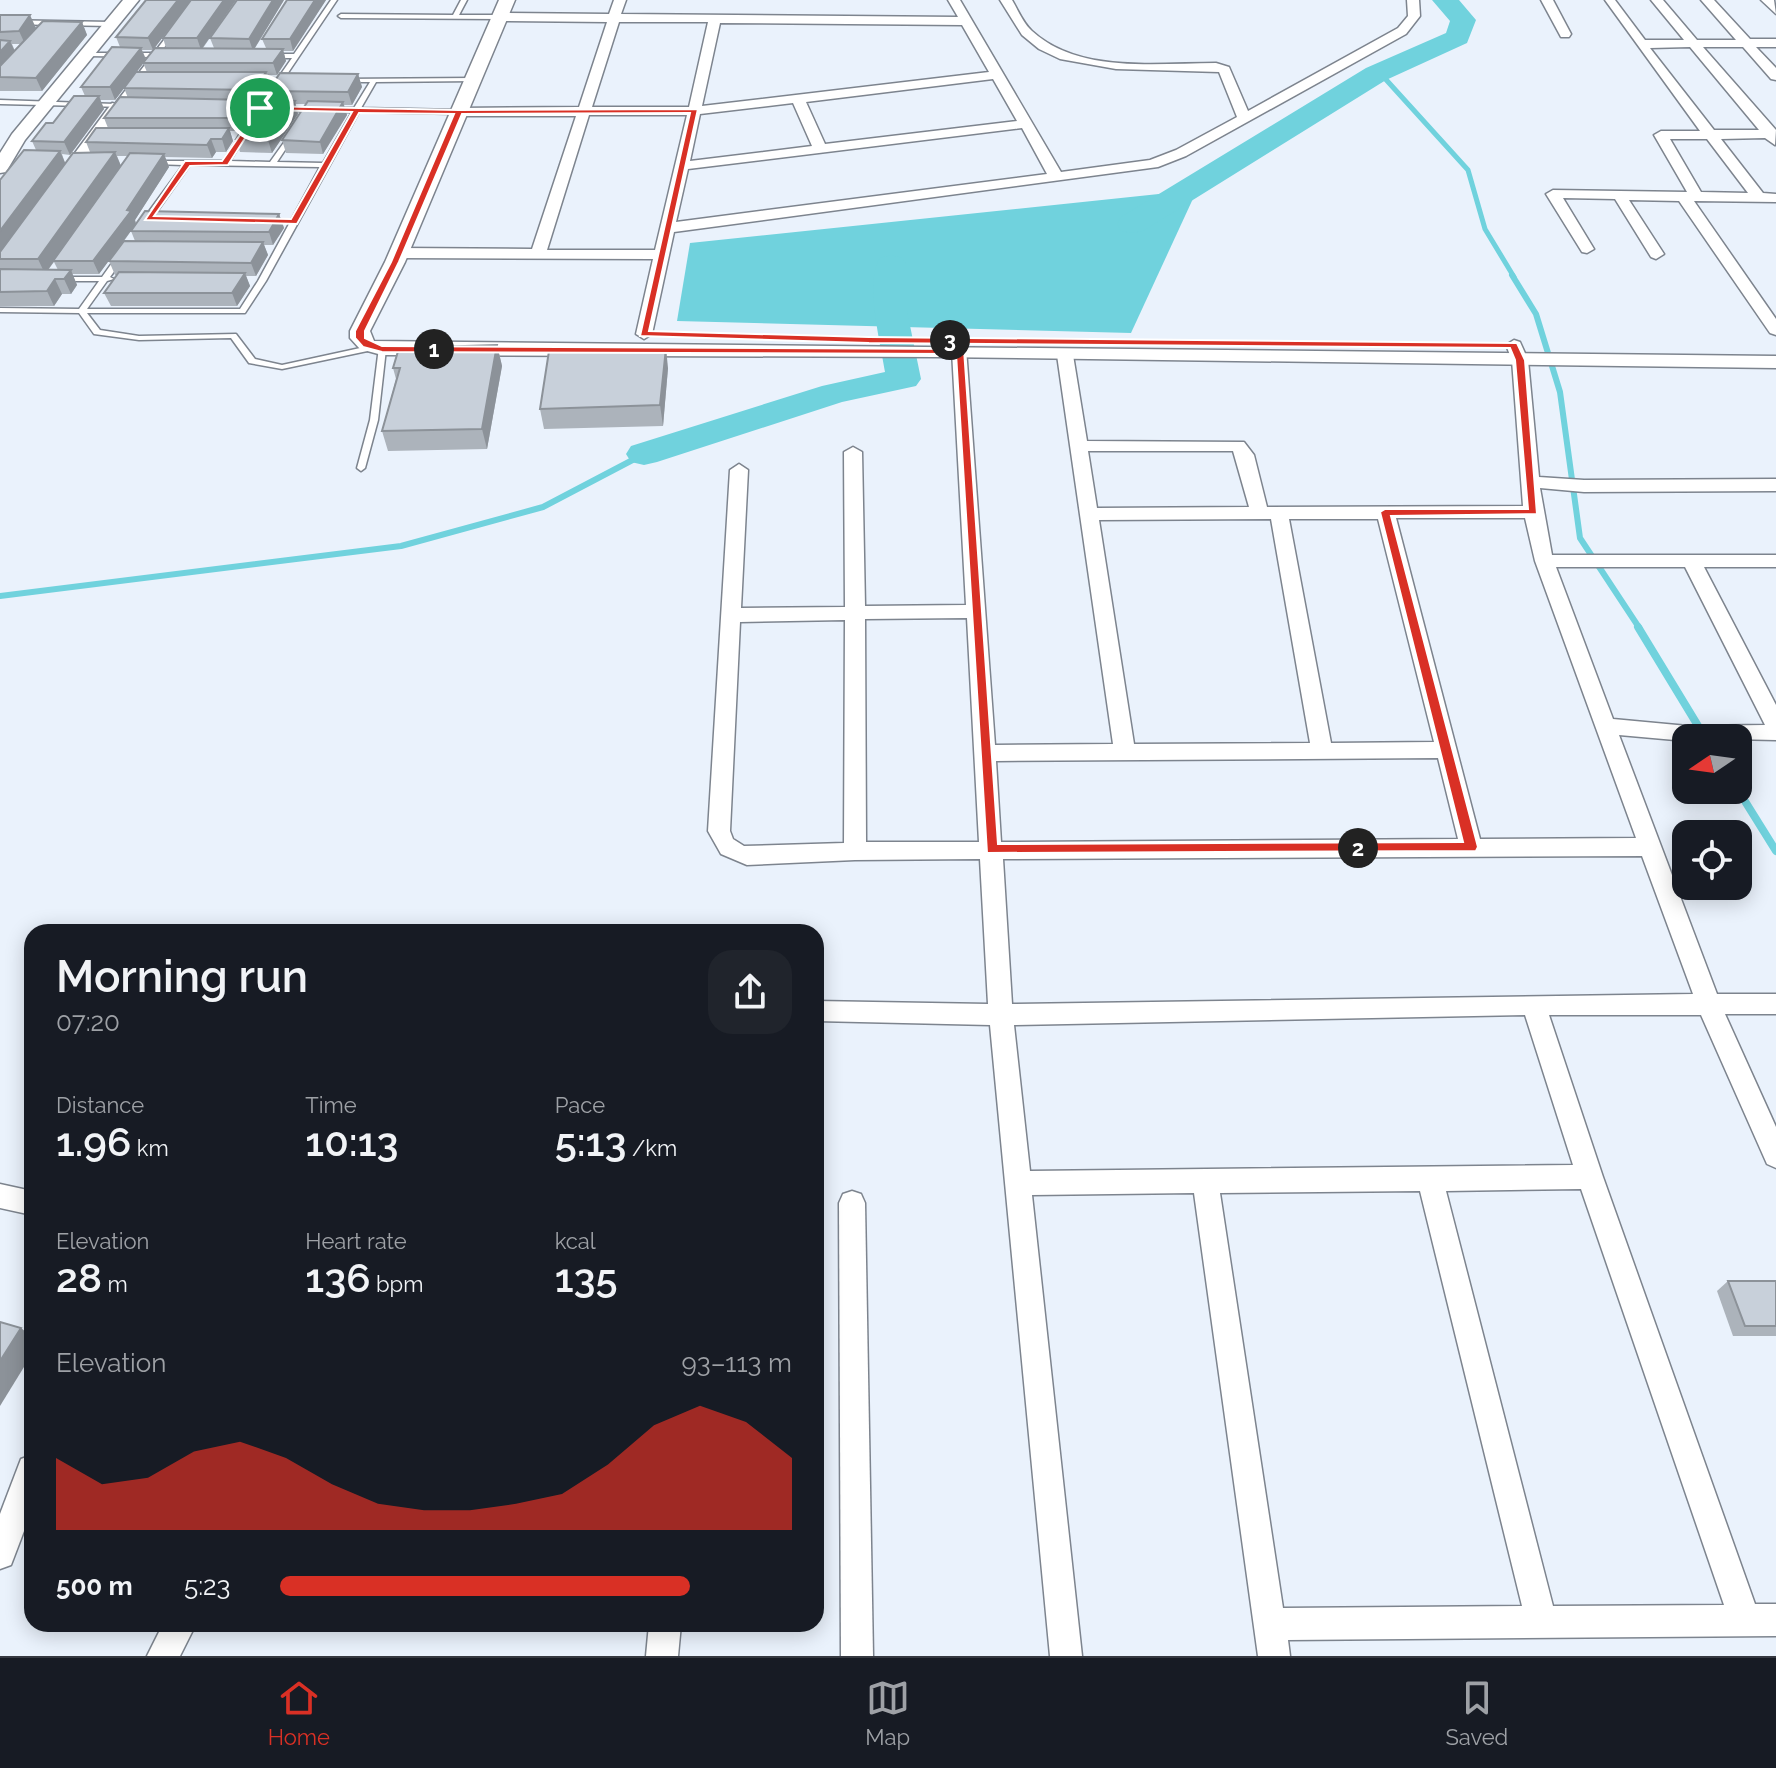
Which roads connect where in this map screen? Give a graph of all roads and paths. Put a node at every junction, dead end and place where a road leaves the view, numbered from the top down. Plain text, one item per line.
1 (131, 0) edge
2 (334, 0) edge
3 (464, 0) edge
4 (507, 0) edge
5 (620, 0) edge
6 (954, 0) edge
7 (1006, 0) edge
8 (1413, 0) edge
9 (1547, 0) edge
10 (1657, 0) edge
11 (1707, 0) edge
12 (1767, 0) edge
13 (1610, 2) edge
14 (1776, 10) edge
15 (341, 16) dead end
16 (455, 17) junction
17 (500, 17) junction
18 (614, 18) junction
19 (715, 19) junction
20 (964, 21) junction
21 (0, 22) edge
22 (181, 22) edge
23 (51, 23) junction
24 (111, 24) junction
25 (43, 32) edge
26 (1565, 34) dead end
27 (1694, 43) junction
28 (1745, 43) junction
29 (1776, 43) edge
30 (1641, 44) junction
31 (88, 54) junction
32 (156, 55) junction
33 (168, 55) edge
34 (257, 55) edge
35 (297, 56) junction
36 (996, 75) junction
37 (1776, 76) edge
38 (137, 80) junction
39 (151, 80) edge
40 (267, 80) edge
41 (281, 80) junction
42 (297, 80) edge
43 (328, 80) edge
44 (374, 80) junction
45 (473, 80) junction
46 (798, 99) junction
47 (0, 102) edge
48 (47, 103) junction
49 (117, 106) junction
50 (133, 106) edge
51 (228, 108) edge
52 (260, 108) junction
53 (308, 109) junction
54 (357, 111) junction
55 (695, 111) junction
56 (459, 112) junction
57 (584, 112) junction
58 (254, 117) edge
59 (1244, 117) junction
60 (301, 120) edge
61 (1025, 124) junction
62 (248, 127) edge
63 (294, 131) edge
64 (1713, 135) junction
65 (228, 136) edge
66 (242, 136) junction
67 (1774, 137) edge
68 (820, 149) junction
69 (7, 160) edge
70 (145, 162) edge
71 (188, 163) junction
72 (74, 164) edge
73 (225, 164) junction
74 (272, 164) junction
75 (325, 165) junction
76 (682, 166) junction
77 (1057, 178) junction
78 (1619, 195) junction
79 (1690, 196) junction
80 (1759, 198) junction
81 (1776, 198) edge
82 (148, 218) junction
83 (163, 219) edge
84 (279, 222) edge
85 (294, 222) junction
86 (668, 228) junction
87 (141, 229) edge
88 (126, 249) edge
89 (1587, 249) dead end
90 (264, 250) edge
91 (279, 250) junction
92 (399, 253) junction
93 (538, 254) junction
94 (1656, 254) dead end
95 (662, 255) junction
96 (49, 279) edge
97 (105, 279) junction
98 (120, 279) edge
99 (246, 280) edge
100 (262, 281) junction
101 (0, 310) edge
102 (81, 311) junction
103 (367, 321) junction
104 (1776, 330) edge
105 (644, 334) junction
106 (1776, 347) edge
107 (379, 348) junction
108 (960, 351) junction
109 (1526, 353) junction
110 (1561, 353) junction
111 (1065, 355) junction
112 (1776, 362) edge
113 (1078, 446) junction
114 (853, 452) dead end
115 (361, 468) dead end
116 (739, 470) dead end
117 (1532, 482) junction
118 (1776, 485) edge
119 (1385, 512) junction
120 (1533, 512) junction
121 (1269, 513) junction
122 (1089, 514) junction
123 (1544, 561) junction
124 (1691, 561) junction
125 (1776, 561) edge
126 (977, 611) junction
127 (855, 613) junction
128 (731, 615) junction
129 (1776, 725) edge
130 (1604, 726) junction
131 (1776, 732) edge
132 (1446, 750) junction
133 (1322, 751) junction
134 (1125, 752) junction
135 (987, 753) junction
136 (1471, 847) junction
137 (1648, 847) junction
138 (992, 850) junction
139 (855, 851) junction
140 (1776, 1004) edge
141 (1534, 1005) junction
142 (1709, 1005) junction
143 (824, 1011) edge
144 (1001, 1015) junction
145 (1776, 1156) edge
146 (1590, 1177) junction
147 (1430, 1178) junction
148 (1205, 1179) junction
149 (1019, 1183) junction
150 (0, 1196) edge
151 (24, 1201) edge
152 (852, 1203) dead end
153 (24, 1491) edge
154 (0, 1554) edge
155 (1761, 1620) edge
156 (1541, 1621) junction
157 (1269, 1624) junction
158 (176, 1632) edge
159 (664, 1632) edge
160 (163, 1656) edge
161 (662, 1656) edge
162 (857, 1656) edge
163 (1066, 1656) edge
164 (1274, 1656) edge

1 - 24 street
2 - 35 lane
3 - 16 lane
4 - 17 street
5 - 18 street
6 - 20 street
7 - 59 street
8 - 59 street
9 - 26 street
10 - 27 street
11 - 28 street
12 - 14 street
13 - 30 street
15 - 16 lane
16 - 17 lane
17 - 18 street
17 - 45 street
18 - 19 street
18 - 57 street
19 - 20 street
19 - 55 street
20 - 36 street
21 - 23 lane
22 - 32 lane
23 - 24 lane
23 - 25 lane
24 - 31 street
27 - 28 street
27 - 30 street
27 - 67 street
28 - 29 street
28 - 37 street
30 - 64 street
31 - 32 lane
31 - 48 street
32 - 33 lane
32 - 38 lane
34 - 35 lane
35 - 41 lane
36 - 46 street
36 - 61 street
38 - 39 lane
38 - 49 lane
40 - 41 lane
41 - 42 lane
41 - 52 lane
43 - 44 lane
44 - 45 lane
44 - 54 lane
45 - 56 street
46 - 55 street
46 - 68 street
47 - 48 lane
48 - 49 lane
48 - 69 street
49 - 50 lane
49 - 72 street
51 - 52 lane
52 - 53 lane
52 - 58 lane
53 - 54 lane
53 - 60 lane
54 - 56 lane
54 - 75 lane
55 - 57 street
55 - 76 street
56 - 57 street
56 - 92 street
57 - 93 street
59 - 77 street
61 - 68 street
61 - 77 street
62 - 66 lane
63 - 74 lane
64 - 67 street
64 - 79 street
64 - 80 street
65 - 66 lane
66 - 73 lane
68 - 76 street
70 - 71 lane
71 - 73 lane
71 - 82 lane
73 - 74 lane
74 - 75 lane
75 - 85 lane
76 - 86 street
77 - 86 street
78 - 79 street
78 - 89 street
78 - 94 street
79 - 80 street
79 - 104 street
80 - 81 street
82 - 83 lane
82 - 87 lane
84 - 85 lane
85 - 91 lane
86 - 95 street
88 - 97 lane
90 - 91 lane
91 - 100 lane
92 - 93 street
92 - 103 street
93 - 95 street
95 - 105 street
96 - 97 lane
97 - 98 lane
97 - 102 lane
99 - 100 lane
100 - 102 lane
101 - 102 lane
102 - 107 lane
103 - 105 street
103 - 107 street
105 - 109 street
106 - 110 street
107 - 108 street
107 - 115 lane
108 - 111 street
108 - 126 street
109 - 110 street
109 - 111 street
109 - 117 street
110 - 112 street
111 - 113 street
113 - 121 street
113 - 122 street
114 - 127 street
116 - 128 street
117 - 118 street
117 - 120 street
119 - 120 street
119 - 121 street
119 - 132 street
120 - 123 street
121 - 122 street
121 - 133 street
122 - 134 street
123 - 124 street
123 - 130 street
124 - 125 street
124 - 129 street
126 - 127 street
126 - 135 street
127 - 128 street
127 - 139 street
128 - 139 street
130 - 131 street
130 - 137 street
132 - 133 street
132 - 136 street
133 - 134 street
134 - 135 street
135 - 138 street
136 - 137 street
136 - 138 street
137 - 142 street
138 - 139 street
138 - 144 street
140 - 142 street
141 - 142 street
141 - 144 street
141 - 146 street
142 - 145 street
143 - 144 street
144 - 149 street
146 - 147 street
146 - 155 street
147 - 148 street
147 - 156 street
148 - 149 street
148 - 157 street
149 - 163 street
150 - 151 street
152 - 162 street
153 - 154 street
155 - 156 street
156 - 157 street
157 - 164 street
158 - 160 street
159 - 161 street

